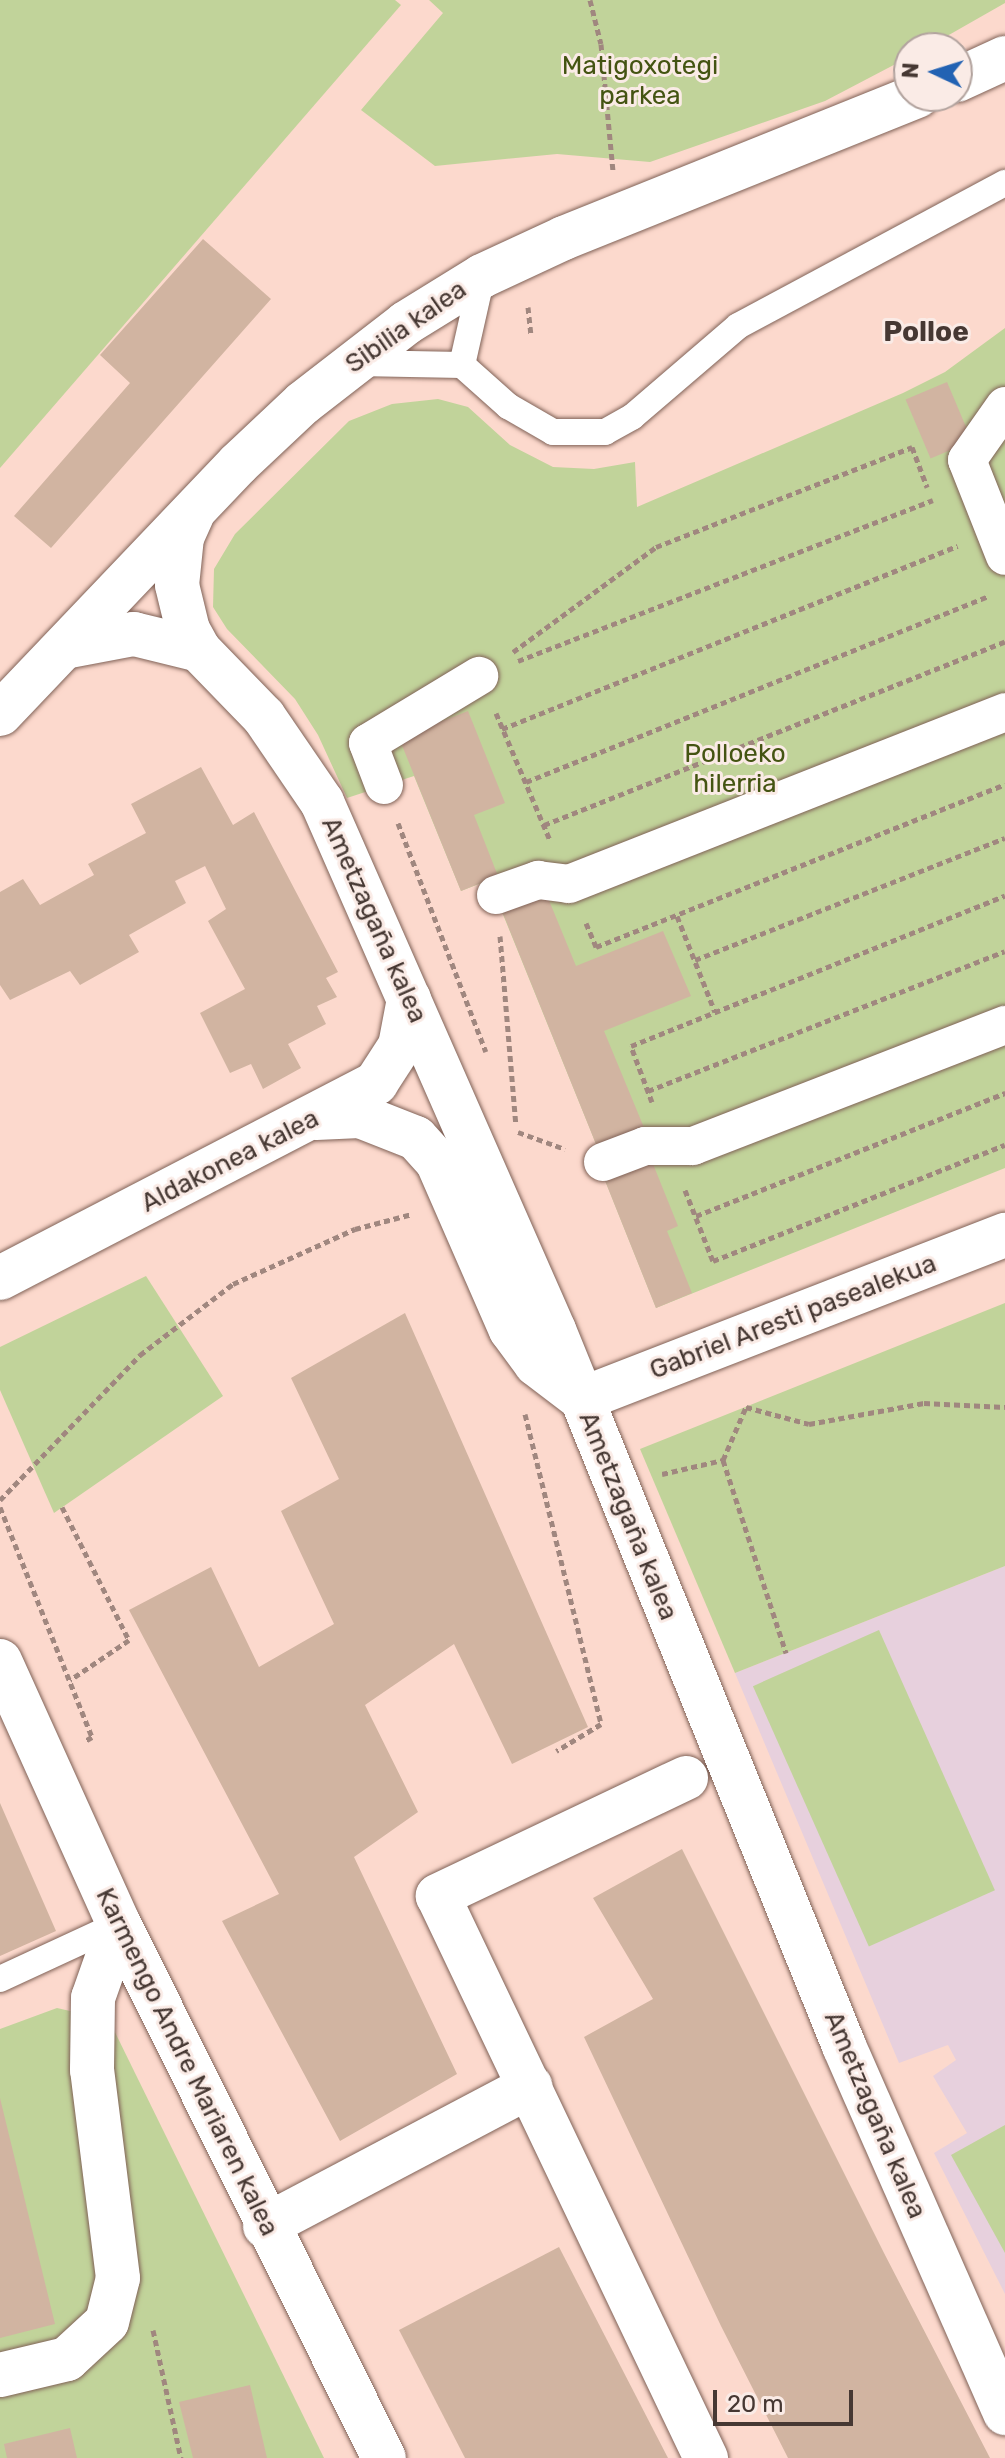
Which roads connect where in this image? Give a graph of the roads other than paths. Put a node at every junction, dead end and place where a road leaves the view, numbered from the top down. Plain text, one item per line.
1 (1005, 58) edge
2 (973, 73) edge
3 (893, 106) edge
4 (1005, 183) edge
5 (482, 276) junction
6 (353, 362) junction
7 (462, 365) junction
8 (1005, 406) edge
9 (192, 515) junction
10 (1000, 544) edge
11 (69, 646) junction
12 (199, 650) junction
13 (479, 676) road end
14 (1005, 712) edge
15 (0, 714) edge
16 (384, 785) road end
17 (496, 895) road end
18 (409, 999) junction
19 (1005, 1025) edge
20 (316, 1118) junction
21 (603, 1162) road end
22 (1005, 1235) edge
23 (0, 1278) edge
24 (582, 1399) junction
25 (0, 1661) edge
26 (686, 1778) dead end
27 (119, 1924) junction
28 (0, 1979) edge
29 (530, 2086) junction
30 (265, 2226) junction
31 (0, 2375) edge
32 (1005, 2413) edge
33 (384, 2458) edge
34 (706, 2458) edge

1 - 2 street
3 - 5 street, Sibilia kalea
4 - 7 lane
5 - 6 street, Sibilia kalea
5 - 7 lane
6 - 7 lane
6 - 9 street, Sibilia kalea
8 - 10 street
9 - 11 street, Sibilia kalea
9 - 12 street, Ametzagaña kalea
11 - 12 street
11 - 15 street, Sibilia kalea
12 - 18 street, Ametzagaña kalea
13 - 16 street
14 - 17 street
18 - 20 street, Aldakonea kalea
18 - 24 street, Ametzagaña kalea
19 - 21 street
20 - 23 street, Aldakonea kalea
20 - 24 street
22 - 24 street, Gabriel Aresti pasealekua
24 - 32 street, Ametzagaña kalea
25 - 27 street, Karmengo Andre Mariaren kalea
26 - 29 street
27 - 28 lane
27 - 30 street, Karmengo Andre Mariaren kalea
27 - 31 street
29 - 30 street
29 - 34 street
30 - 33 street, Karmengo Andre Mariaren kalea

